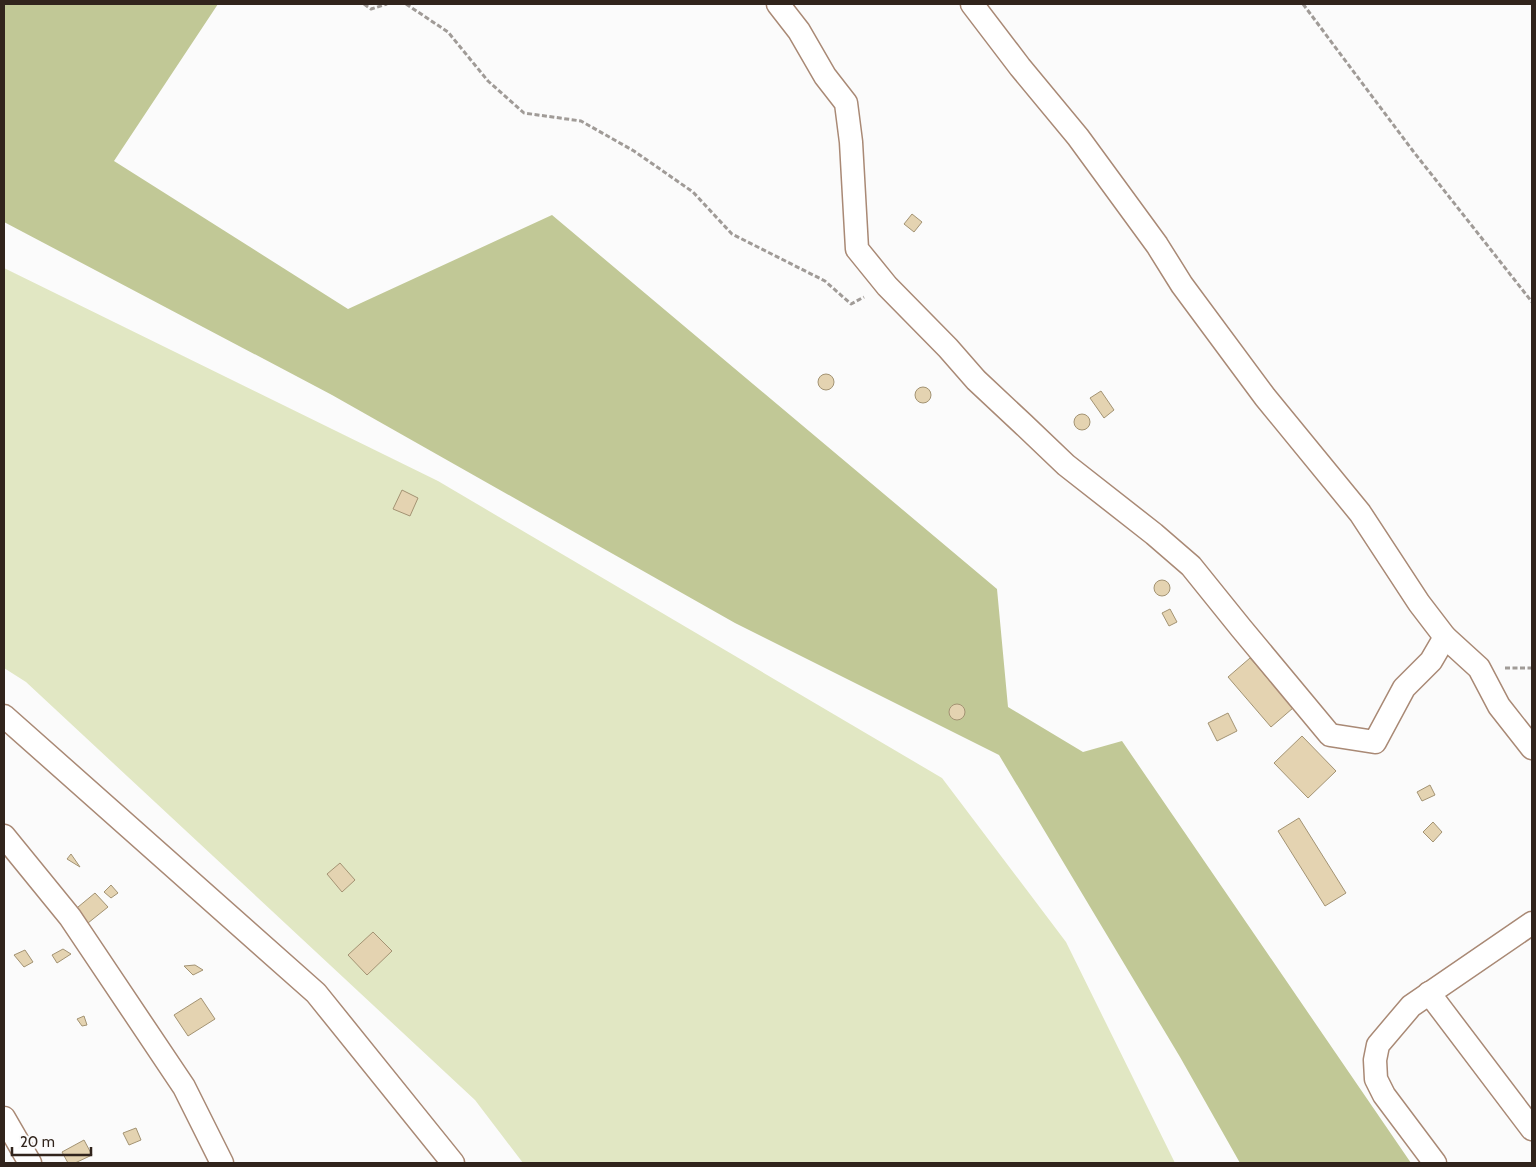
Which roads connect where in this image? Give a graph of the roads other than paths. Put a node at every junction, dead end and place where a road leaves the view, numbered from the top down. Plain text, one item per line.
1 (778, 4) edge
2 (972, 4) edge
3 (1445, 637) junction
4 (4, 716) edge
5 (1532, 748) edge
6 (4, 836) edge
7 (1532, 923) edge
8 (1429, 993) junction
9 (4, 1118) edge
10 (1532, 1129) edge
11 (30, 1163) edge
12 (222, 1163) edge
13 (453, 1163) edge
14 (1435, 1163) edge

1 - 3 street
2 - 3 street
3 - 5 street
4 - 13 street
6 - 12 street
7 - 8 street
8 - 10 street
8 - 14 street
9 - 11 street

